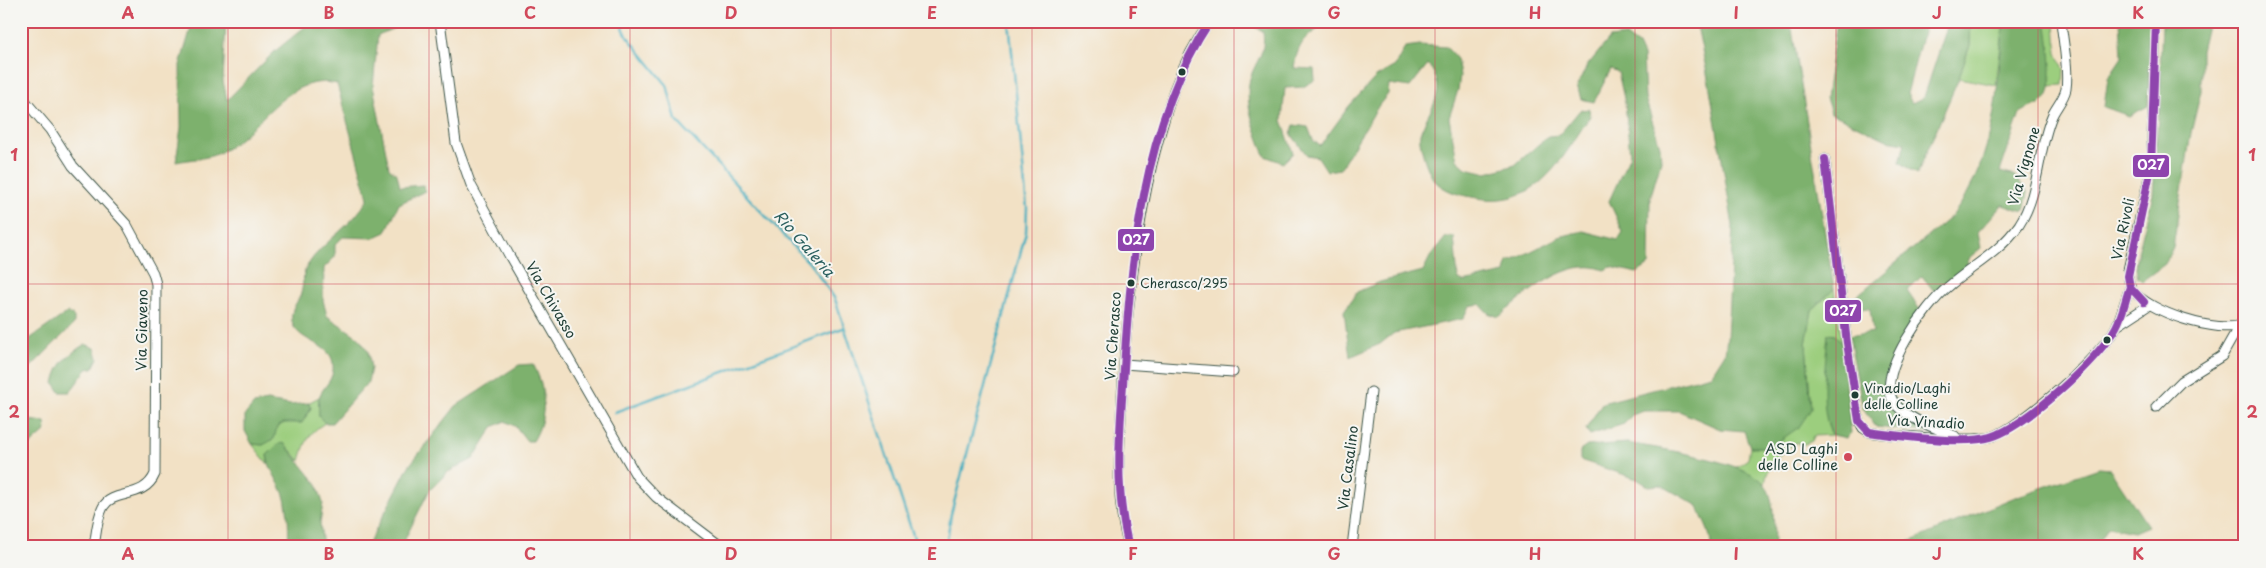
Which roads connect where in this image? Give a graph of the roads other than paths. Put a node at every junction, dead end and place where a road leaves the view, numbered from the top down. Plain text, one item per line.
1 (440, 21) edge
2 (1210, 21) edge
3 (2061, 21) edge
4 (2156, 21) edge
5 (21, 96) edge
6 (1825, 159) dead end
7 (2130, 287) junction
8 (2148, 305) junction
9 (2242, 325) edge
10 (2117, 326) junction
11 (1124, 364) junction
12 (1233, 372) dead end
13 (1370, 392) dead end
14 (2156, 406) dead end
15 (1961, 438) junction
16 (94, 547) edge
17 (722, 547) edge
18 (1129, 547) edge
19 (1352, 547) edge

1 - 17 street, Via Chivasso
2 - 11 street, Via Cherasco
3 - 15 street, Via Vignone
4 - 7 street, Via Rivoli
5 - 16 street, Via Giaveno
6 - 15 street, Via Vinadio
7 - 8 street
7 - 10 street, Via Vinadio
8 - 9 street
8 - 10 street
9 - 14 street
10 - 15 street, Via Vinadio
11 - 12 street
11 - 18 street, Via Cherasco
13 - 19 street, Via Casalino

